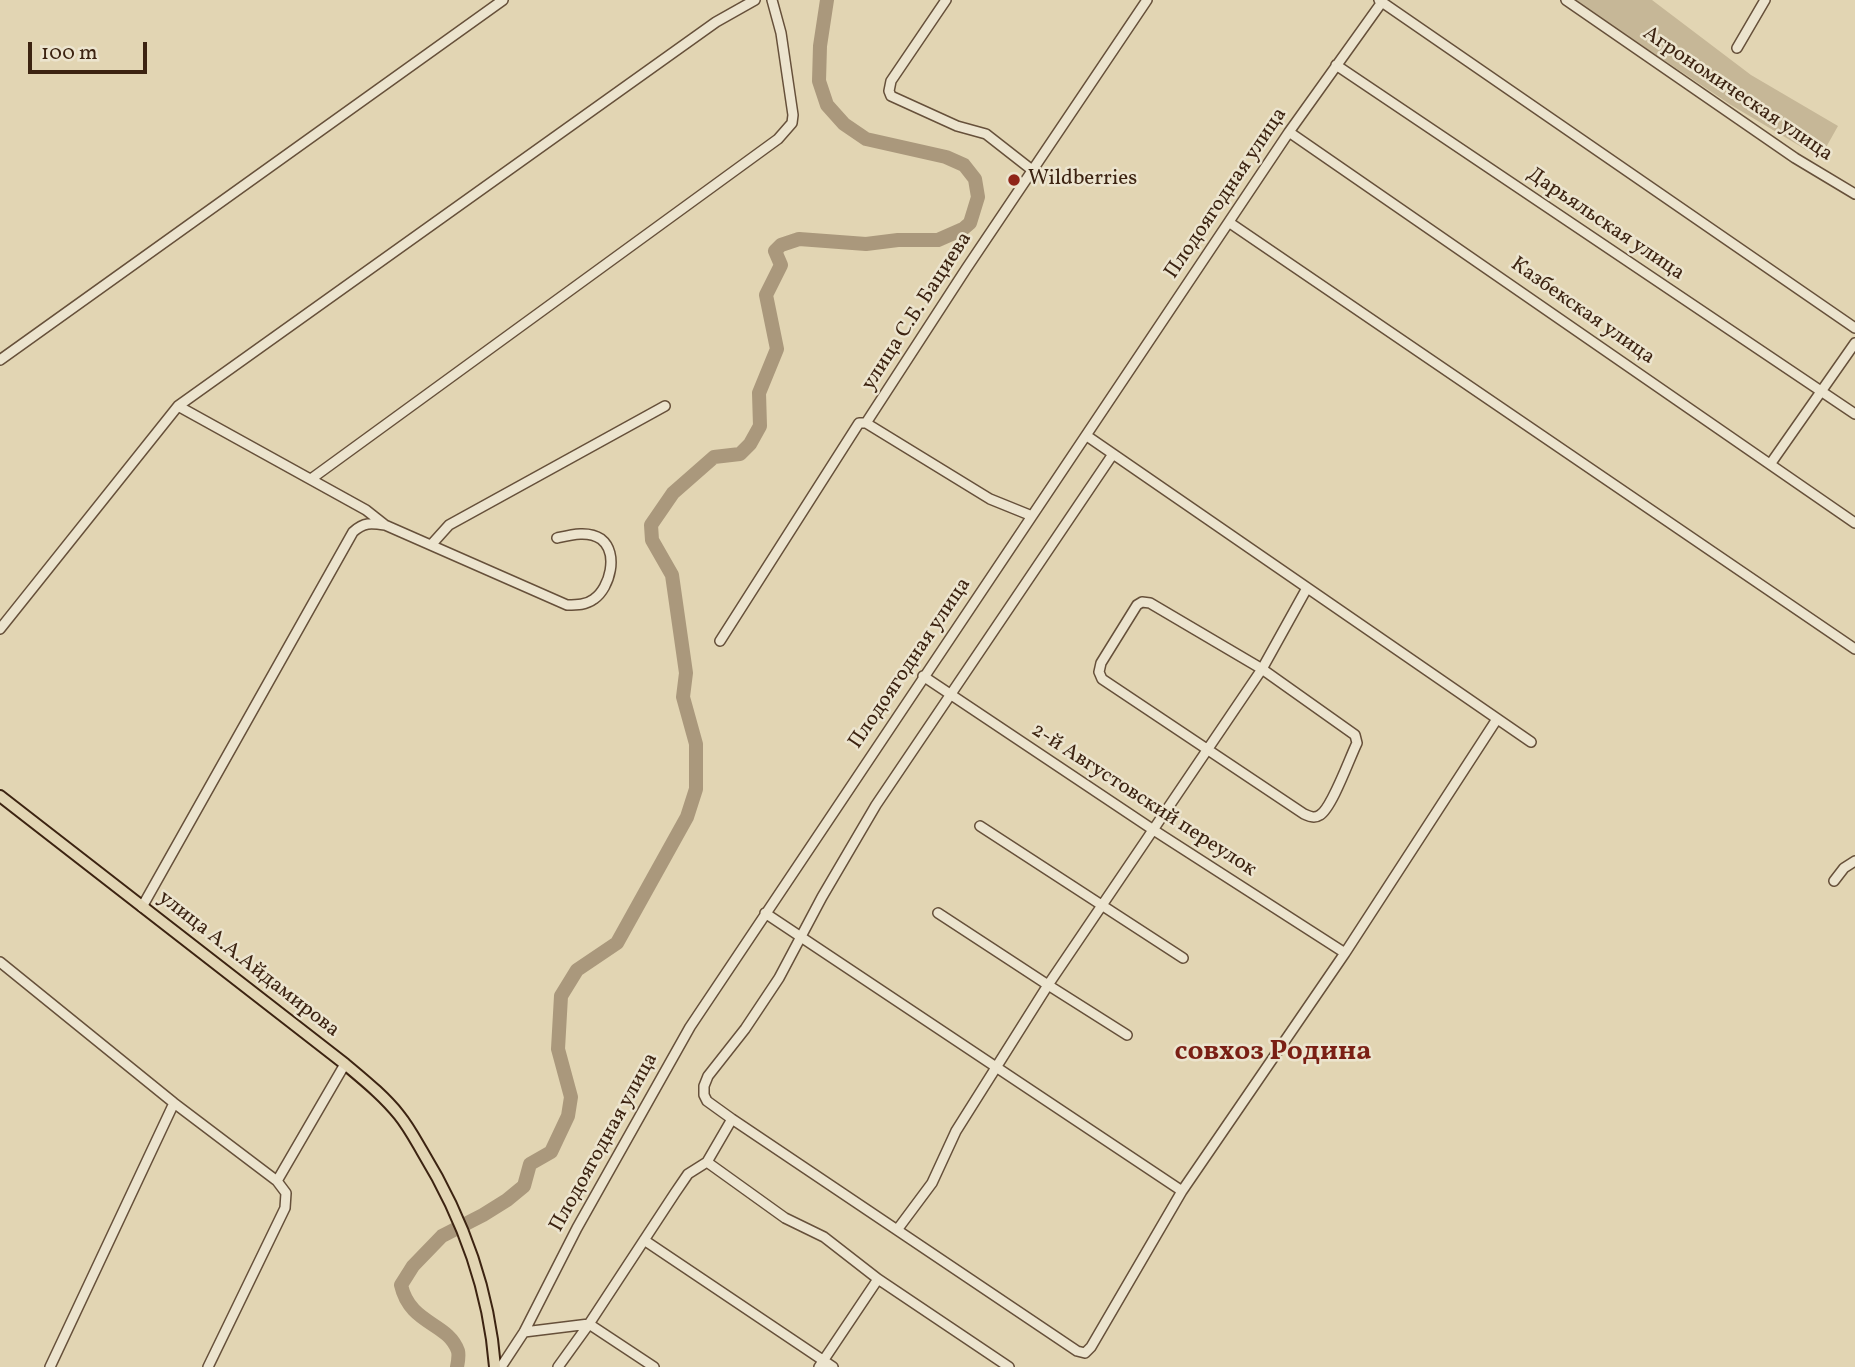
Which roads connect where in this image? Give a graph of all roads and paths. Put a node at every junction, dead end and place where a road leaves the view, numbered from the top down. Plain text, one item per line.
1 (503, 0) edge
2 (755, 0) edge
3 (772, 0) edge
4 (946, 0) edge
5 (1147, 0) edge
6 (1566, 0) edge
7 (1765, 0) edge
8 (1381, 1) edge
9 (1737, 48) dead end
10 (1336, 65) junction
11 (1289, 132) junction
12 (1032, 170) junction
13 (1855, 194) edge
14 (1230, 223) junction
15 (1855, 328) edge
16 (1855, 343) edge
17 (0, 360) edge
18 (1821, 391) junction
19 (178, 406) junction
20 (665, 406) dead end
21 (1855, 414) edge
22 (866, 423) junction
23 (1087, 436) junction
24 (1113, 454) junction
25 (1771, 463) junction
26 (311, 479) junction
27 (1032, 516) junction
28 (1855, 523) edge
29 (385, 525) junction
30 (557, 538) dead end
31 (431, 545) junction
32 (1307, 588) junction
33 (0, 629) edge
34 (720, 641) dead end
35 (1855, 649) edge
36 (1262, 669) junction
37 (923, 676) junction
38 (951, 696) junction
39 (1497, 719) junction
40 (1531, 742) dead end
41 (1207, 750) junction
42 (0, 796) edge
43 (980, 826) dead end
44 (1152, 830) junction
45 (1855, 861) edge
46 (1834, 881) dead end
47 (1101, 906) junction
48 (142, 907) junction
49 (765, 913) junction
50 (939, 913) dead end
51 (802, 938) junction
52 (1345, 953) junction
53 (1183, 958) dead end
54 (0, 962) edge
55 (1048, 985) junction
56 (1126, 1035) dead end
57 (345, 1064) junction
58 (997, 1068) junction
59 (174, 1102) junction
60 (732, 1119) junction
61 (706, 1162) junction
62 (277, 1181) junction
63 (1182, 1191) junction
64 (897, 1230) junction
65 (644, 1240) junction
66 (878, 1279) junction
67 (589, 1324) junction
68 (524, 1332) junction
69 (821, 1364) edge
70 (50, 1367) edge
71 (208, 1367) edge
72 (495, 1367) edge
73 (501, 1367) edge
74 (558, 1367) edge
75 (654, 1367) edge
76 (833, 1367) edge
77 (1009, 1367) edge

1 - 17 street
2 - 19 street
3 - 26 street
4 - 12 street
5 - 12 street, улица С.Б. Бациева
6 - 13 street, Агрономическая улица
7 - 9 street
8 - 10 street, Плодоягодная улица
8 - 15 street, Плодоягодная улица
10 - 11 street, Плодоягодная улица
10 - 18 street, Дарьяльская улица
11 - 14 street, Плодоягодная улица
11 - 25 street, Казбекская улица
12 - 22 street, улица С.Б. Бациева
14 - 23 street, Плодоягодная улица
14 - 35 street
16 - 18 street
18 - 21 street, Дарьяльская улица
18 - 25 street
19 - 26 street
19 - 33 street
20 - 31 street
22 - 27 street
22 - 34 street, улица С.Б. Бациева
23 - 24 street
23 - 27 street, Плодоягодная улица
24 - 32 street
24 - 38 street
25 - 28 street, Казбекская улица
26 - 29 street
27 - 37 street, Плодоягодная улица
29 - 31 street
29 - 48 street
30 - 31 street
32 - 36 street
32 - 39 street
36 - 41 street
36 - 41 street
36 - 41 street
37 - 38 street, 2-й Августовский переулок
37 - 49 street, Плодоягодная улица
38 - 44 street, 2-й Августовский переулок
38 - 51 street
39 - 40 street
39 - 52 street
41 - 44 street
42 - 48 main road, улица А.А.Айдамирова
43 - 47 street
44 - 47 street
44 - 52 street, 2-й Августовский переулок
45 - 46 street
47 - 53 street
47 - 55 street
48 - 57 main road, улица А.А.Айдамирова
49 - 51 street
49 - 68 street, Плодоягодная улица
50 - 55 street
51 - 58 street
51 - 60 street
52 - 63 street
54 - 59 street
55 - 56 street
55 - 58 street
57 - 62 street
57 - 72 main road, улица А.А.Айдамирова
58 - 63 street
58 - 64 street
59 - 62 street
59 - 70 street
60 - 61 street
60 - 64 street
61 - 65 street
61 - 66 street
62 - 71 street
63 - 64 street
65 - 67 street
65 - 69 street
66 - 69 street
66 - 77 street
67 - 68 street
67 - 74 street
67 - 75 street
68 - 73 street, Плодоягодная улица
69 - 76 street

